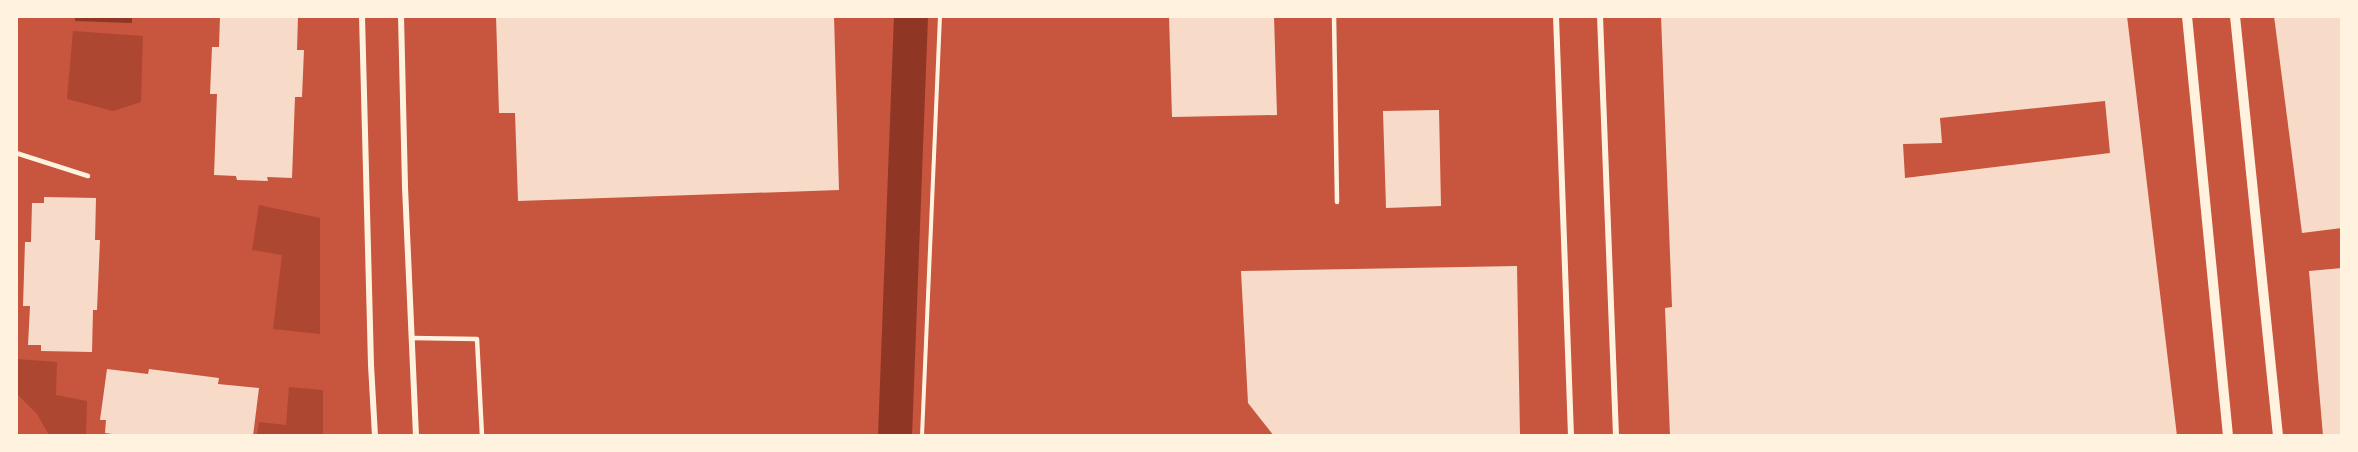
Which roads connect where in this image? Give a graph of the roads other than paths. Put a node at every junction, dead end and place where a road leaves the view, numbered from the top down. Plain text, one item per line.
1 (362, 16) edge
2 (401, 16) edge
3 (1334, 16) edge
4 (1556, 16) edge
5 (1600, 16) edge
6 (2187, 16) edge
7 (2235, 16) edge
8 (16, 153) edge
9 (88, 176) dead end
10 (1338, 202) dead end
11 (412, 338) junction
12 (375, 435) edge
13 (416, 435) edge
14 (482, 435) edge
15 (1571, 435) edge
16 (1616, 435) edge
17 (2228, 435) edge
18 (2278, 435) edge

1 - 12 street
2 - 11 street
3 - 10 lane
4 - 15 street
5 - 16 street
6 - 17 street
7 - 18 street
8 - 9 lane
11 - 13 street
11 - 14 lane

